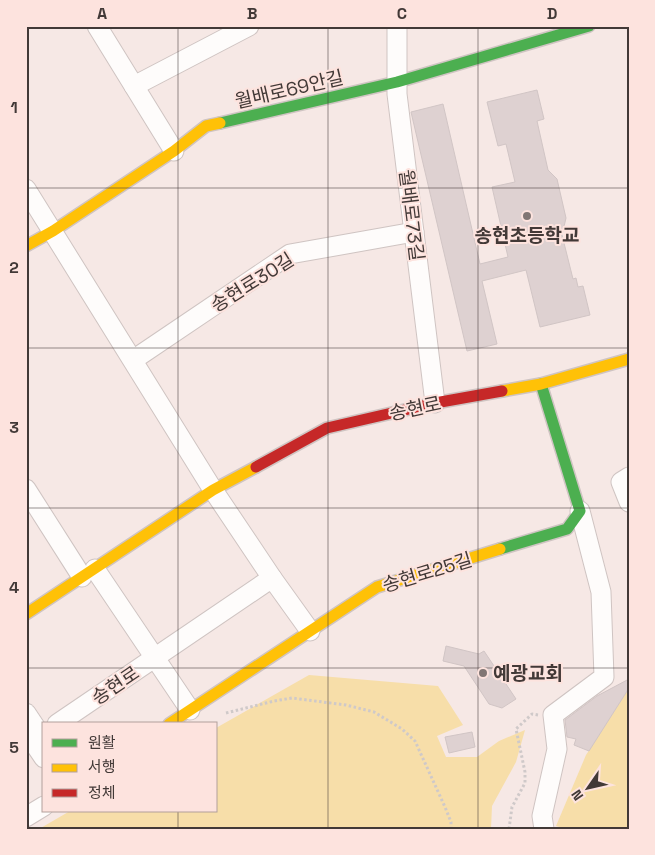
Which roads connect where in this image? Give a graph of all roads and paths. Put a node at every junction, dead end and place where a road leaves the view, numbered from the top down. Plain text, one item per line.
1 (98, 26) edge
2 (250, 26) edge
3 (397, 26) edge
4 (589, 26) edge
5 (397, 82) junction
6 (134, 86) junction
7 (174, 151) junction
8 (26, 189) edge
9 (53, 231) junction
10 (414, 232) junction
11 (26, 246) edge
12 (629, 359) edge
13 (133, 360) junction
14 (541, 384) junction
15 (435, 403) junction
16 (629, 477) edge
17 (26, 489) edge
18 (213, 490) junction
19 (629, 502) edge
20 (580, 511) junction
21 (88, 573) junction
22 (272, 578) junction
23 (26, 614) edge
24 (310, 631) junction
25 (154, 658) junction
26 (190, 710) junction
27 (26, 713) edge
28 (226, 713) dead end
29 (553, 715) junction
30 (60, 722) edge
31 (172, 722) edge
32 (38, 735) edge
33 (42, 750) edge
34 (42, 807) edge
35 (26, 817) edge
36 (451, 829) edge
37 (509, 829) edge
38 (544, 829) edge

1 - 6 street
2 - 6 street
3 - 5 street, 월배로73길
4 - 5 street, 월배로69안길
5 - 7 street, 월배로69안길
5 - 10 street, 월배로73길
6 - 7 street
7 - 9 street, 월배로69안길
8 - 9 street
9 - 11 street, 월배로69안길
9 - 13 street
10 - 13 street, 송현로30길
10 - 15 street, 월배로73길
12 - 14 street, 송현로
13 - 18 street
14 - 15 street, 송현로
14 - 20 street
15 - 18 street, 송현로
16 - 19 street
17 - 21 street
18 - 21 street, 송현로
18 - 22 street
20 - 24 street, 송현로25길
20 - 29 street
21 - 23 street, 송현로
21 - 25 street
22 - 24 street
22 - 25 street, 송현로
24 - 26 street, 송현로25길
25 - 26 street
25 - 30 street, 송현로
26 - 31 street, 송현로25길
27 - 32 street
28 - 36 path
29 - 37 path
29 - 38 street
32 - 33 street
34 - 35 street

